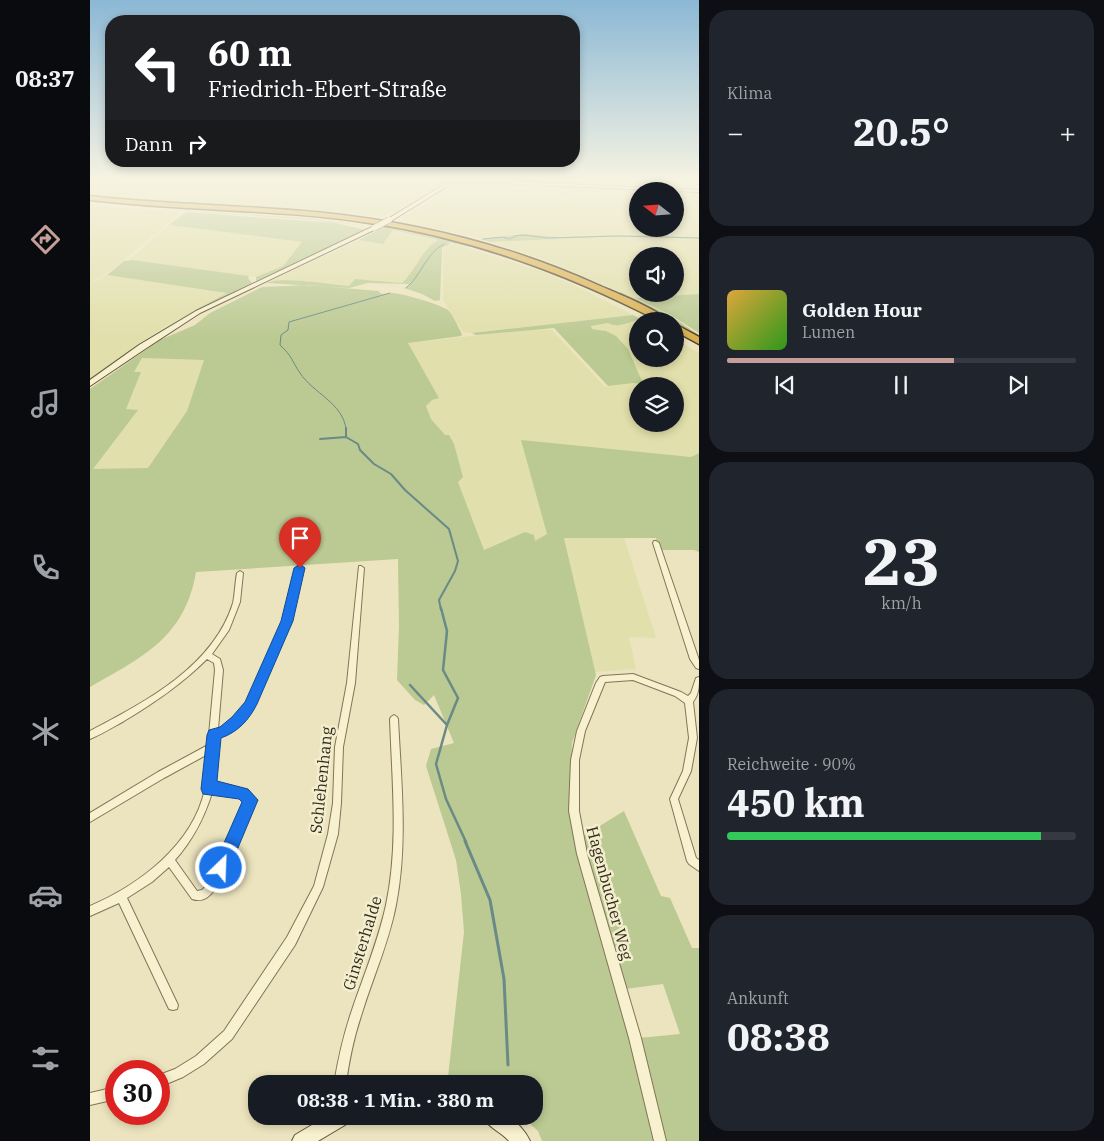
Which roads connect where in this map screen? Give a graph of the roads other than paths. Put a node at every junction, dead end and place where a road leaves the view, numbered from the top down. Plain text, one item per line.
1 (365, 232) edge
2 (422, 232) edge
3 (435, 232) edge
4 (640, 312) edge
5 (647, 312) edge
6 (684, 332) edge
7 (684, 337) edge
8 (699, 341) edge
9 (699, 346) edge
10 (90, 384) edge
11 (656, 543) dead end
12 (300, 568) dead end
13 (361, 568) dead end
14 (240, 573) dead end
15 (207, 656) junction
16 (699, 666) edge
17 (699, 680) edge
18 (694, 697) edge
19 (394, 719) dead end
20 (90, 735) edge
21 (214, 735) junction
22 (213, 748) junction
23 (208, 789) junction
24 (90, 818) edge
25 (170, 860) junction
26 (699, 866) edge
27 (121, 897) junction
28 (90, 911) edge
29 (173, 1005) dead end
30 (341, 1075) edge
31 (170, 1077) edge
32 (105, 1096) edge
33 (90, 1099) edge
34 (329, 1125) edge
35 (504, 1125) edge
36 (301, 1141) edge
37 (521, 1141) edge
38 (660, 1141) edge

1 - 10 street, bridge
2 - 4 highway
3 - 5 highway
6 - 8 highway
7 - 9 highway
11 - 16 street
12 - 21 street
13 - 31 street, Schlehenhang
14 - 15 street
15 - 20 street
15 - 21 street
17 - 18 street
18 - 26 street
18 - 38 street, Hagenbucher Weg
19 - 30 street, Ginsterhalde
21 - 22 street
22 - 23 street
22 - 24 street
23 - 25 street
23 - 25 street
25 - 27 street
27 - 28 street
27 - 29 street
32 - 33 street
34 - 36 street
35 - 37 street

